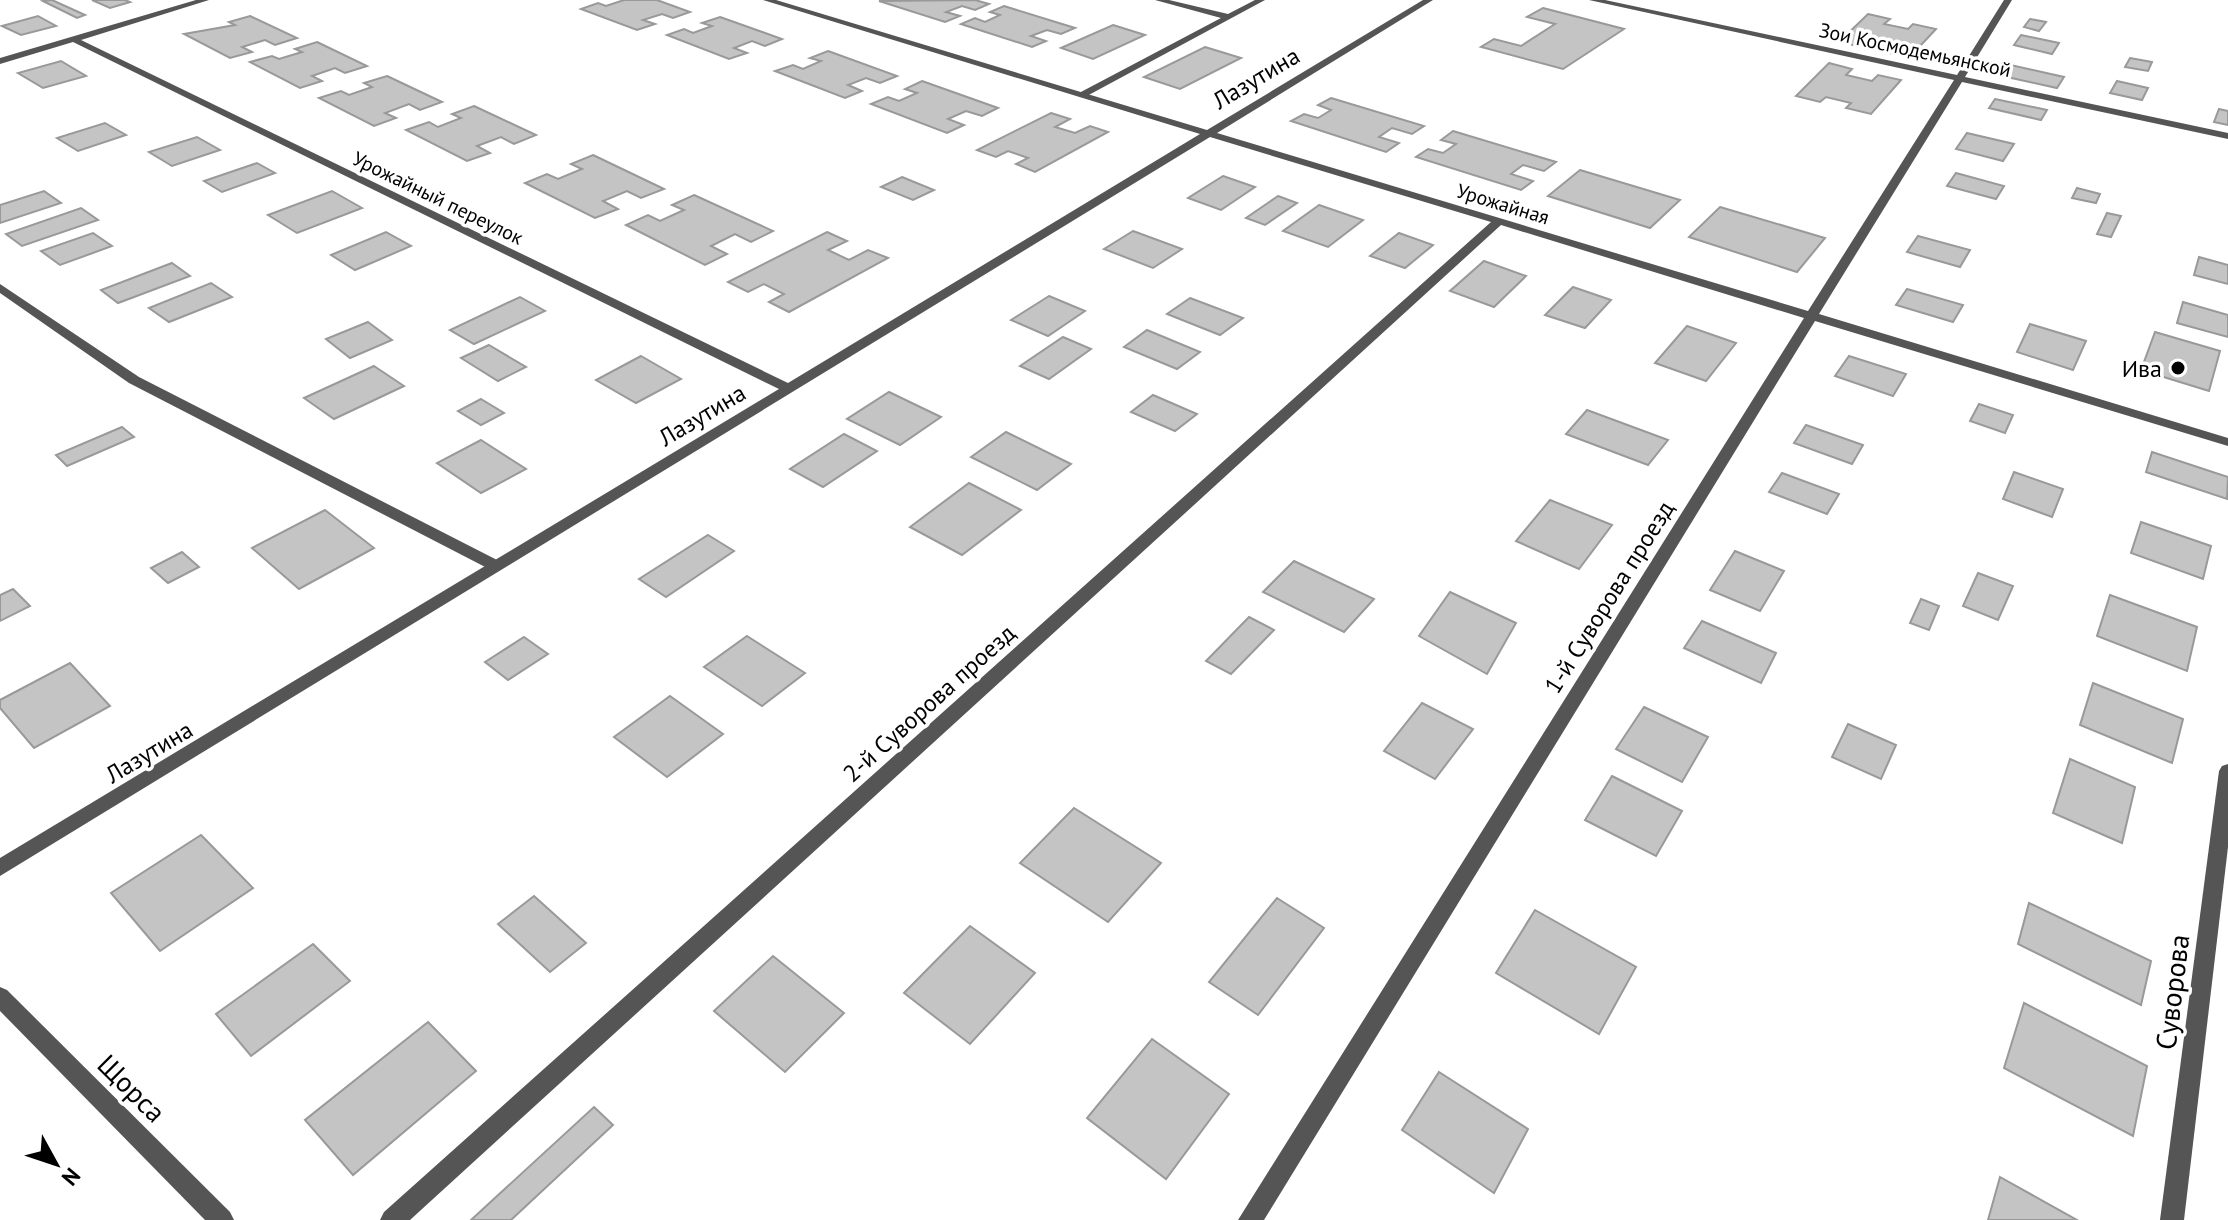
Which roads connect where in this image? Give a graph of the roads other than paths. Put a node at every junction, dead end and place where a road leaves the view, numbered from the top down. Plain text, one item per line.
1 (205, 0) edge
2 (767, 0) edge
3 (1159, 0) edge
4 (1261, 0) edge
5 (1429, 0) edge
6 (1593, 0) edge
7 (2008, 0) edge
8 (1228, 17) junction
9 (73, 39) junction
10 (0, 61) edge
11 (1960, 78) junction
12 (1082, 95) junction
13 (1207, 133) junction
14 (2228, 136) edge
15 (1499, 221) junction
16 (0, 288) edge
17 (1812, 317) junction
18 (788, 388) junction
19 (2228, 442) edge
20 (496, 566) junction
21 (2228, 771) edge
22 (0, 868) edge
23 (0, 997) edge
24 (222, 1220) edge
25 (392, 1220) edge
26 (1250, 1220) edge
27 (2172, 1220) edge

1 - 9 street
2 - 12 street, Урожайная
3 - 8 street
4 - 8 street
5 - 13 street, Лазутина
6 - 11 street, Зои Космодемьянской
7 - 11 street, 1-й Суворова проезд
8 - 12 street
9 - 10 street
9 - 18 street, Урожайный переулок
11 - 14 street, Зои Космодемьянской
11 - 17 street, 1-й Суворова проезд
12 - 13 street, Урожайная
13 - 15 street, Урожайная
13 - 18 street, Лазутина
15 - 17 street, Урожайная
15 - 25 street, 2-й Суворова проезд
16 - 20 street
17 - 19 street, Урожайная
17 - 26 street, 1-й Суворова проезд
18 - 20 street, Лазутина
20 - 22 street, Лазутина
21 - 27 street, Суворова
23 - 24 street, Щорса

